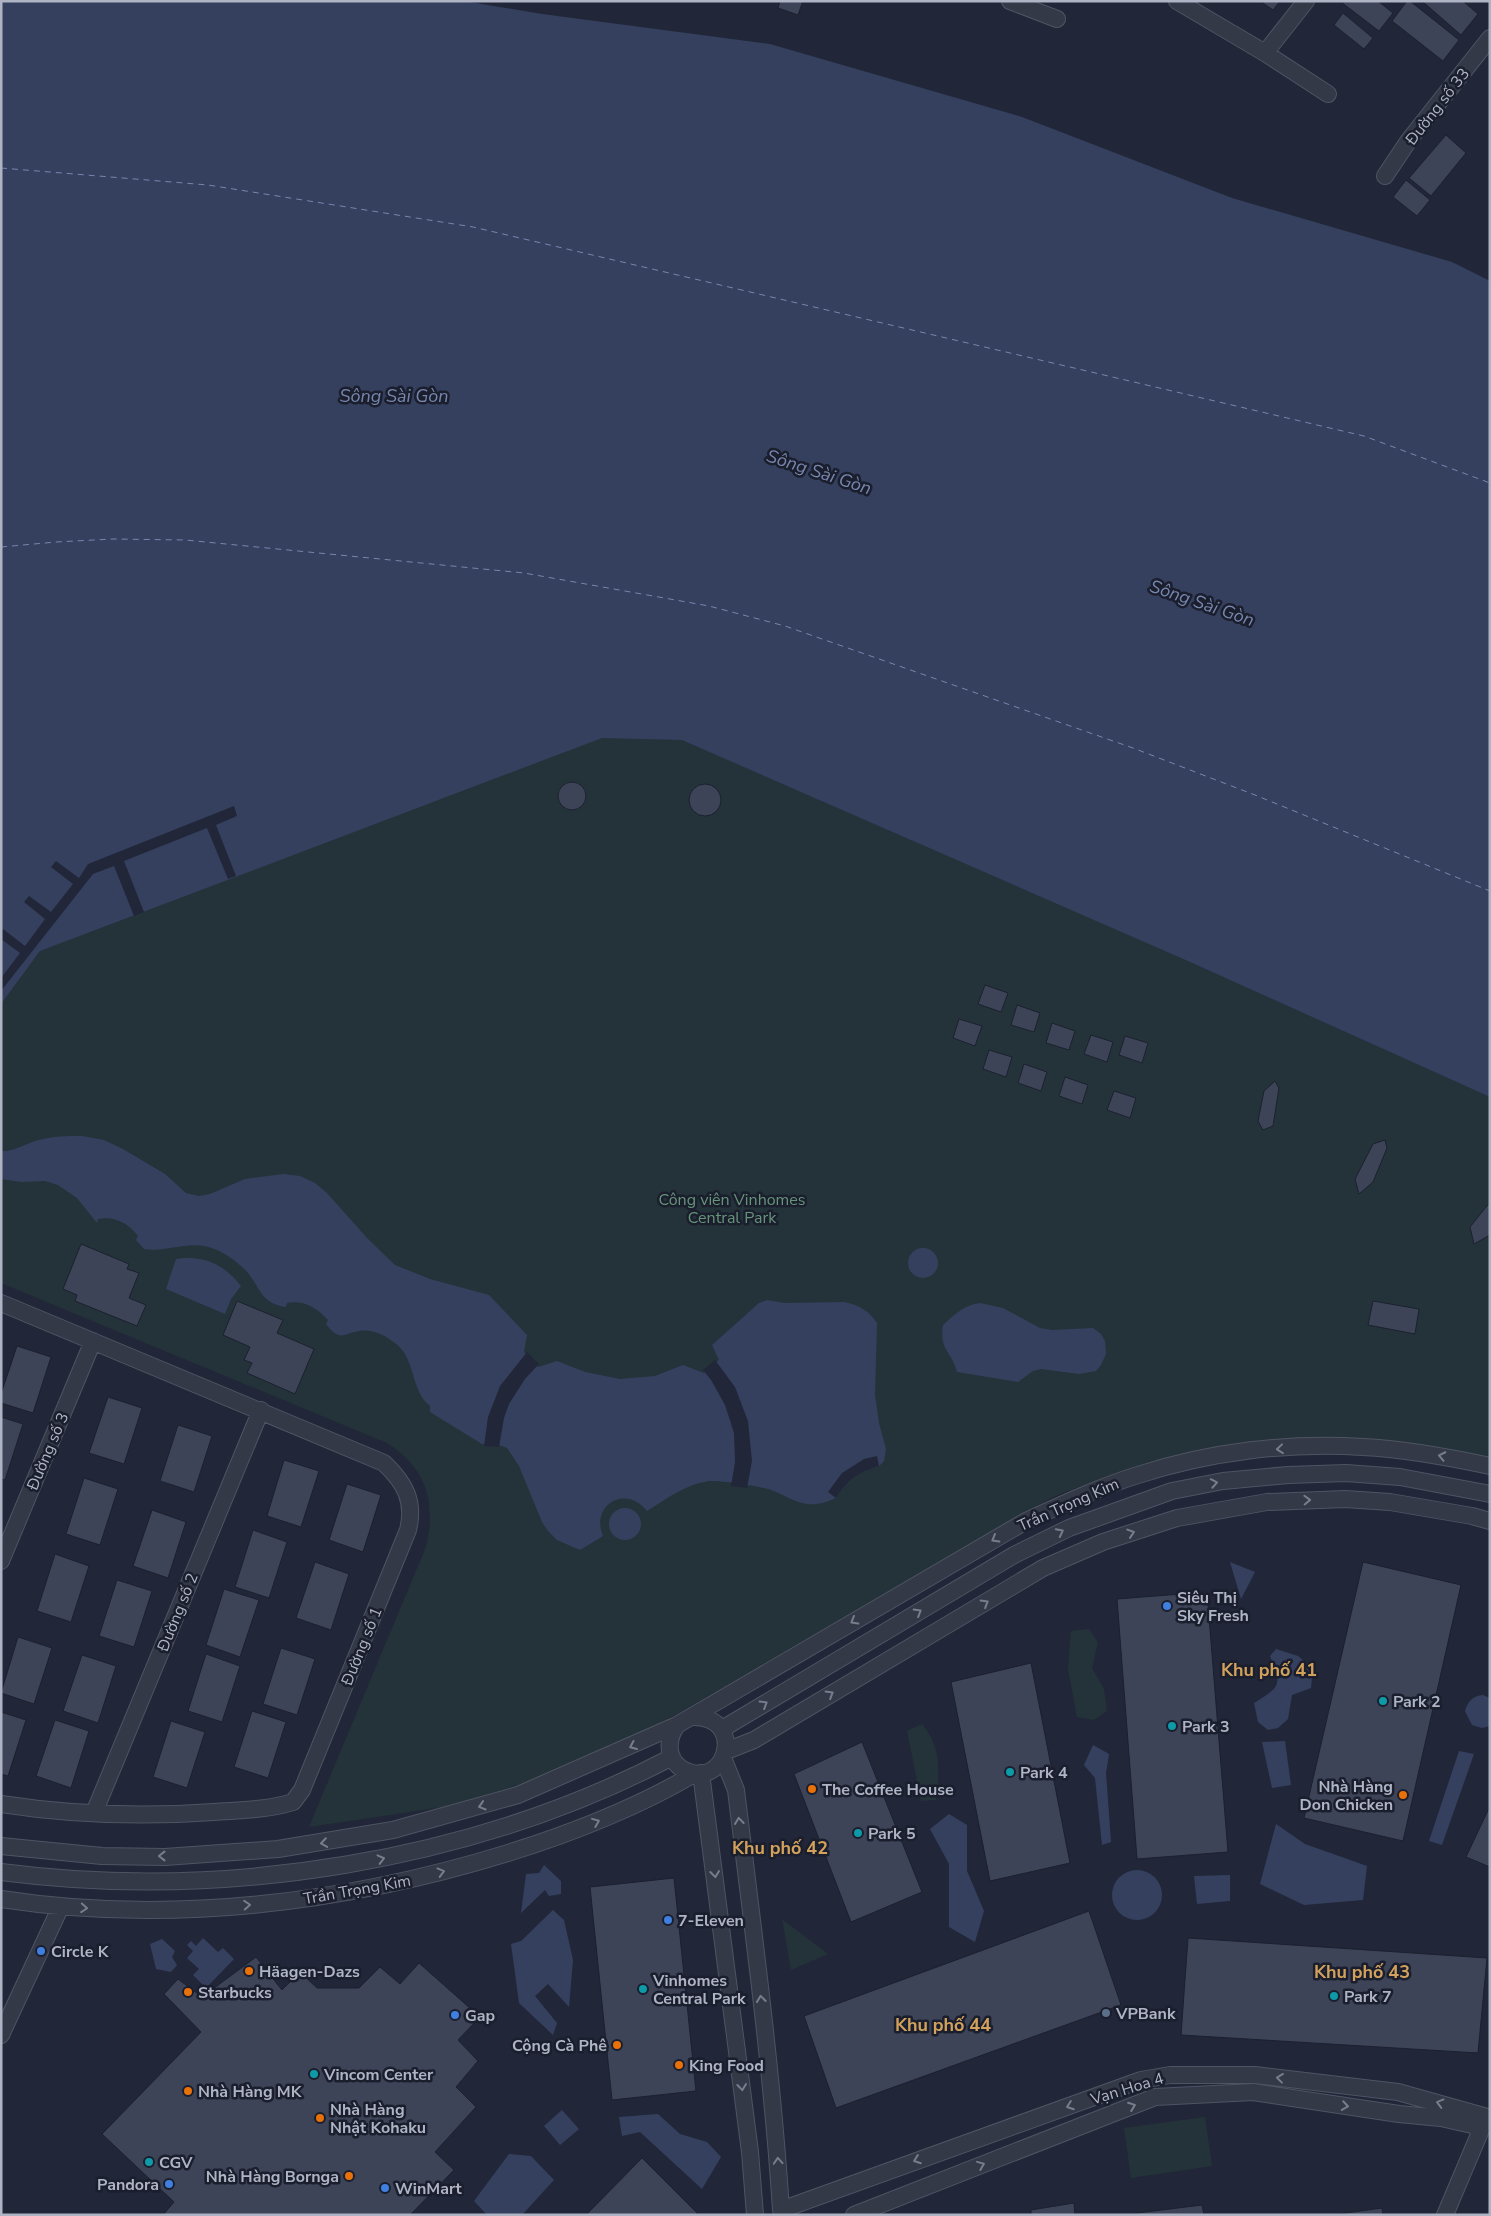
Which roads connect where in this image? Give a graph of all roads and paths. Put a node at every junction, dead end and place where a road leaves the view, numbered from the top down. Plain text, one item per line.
1 (1010, 1) edge
2 (1177, 1) edge
3 (1306, 1) edge
4 (1057, 19) dead end
5 (1490, 38) edge
6 (1265, 53) junction
7 (1328, 94) dead end
8 (1386, 176) dead end
9 (1, 1303) edge
10 (93, 1341) junction
11 (261, 1410) junction
12 (1490, 1466) edge
13 (1490, 1494) edge
14 (1490, 1521) edge
15 (1, 1561) edge
16 (692, 1717) junction
17 (677, 1725) junction
18 (722, 1729) junction
19 (725, 1755) junction
20 (672, 1757) junction
21 (698, 1773) junction
22 (1, 1804) edge
23 (94, 1814) junction
24 (1, 1846) edge
25 (1, 1872) edge
26 (1, 1899) edge
27 (62, 1906) junction
28 (1, 2035) edge
29 (1486, 2119) edge
30 (785, 2212) edge
31 (756, 2215) edge
32 (854, 2215) edge
33 (1445, 2215) edge

1 - 4 street
2 - 6 street
3 - 6 street
5 - 8 street, Đường số 33
6 - 7 street
9 - 10 street
10 - 11 street
10 - 15 street, Đường số 3
11 - 23 street, Đường số 2
11 - 23 street, Đường số 1
12 -> 16 street, Trần Trọng Kim
18 -> 13 street, Trần Trọng Kim
19 -> 14 street, Trần Trọng Kim
16 - 17 street, Trần Trọng Kim
16 - 18 street
17 - 20 street
17 -> 24 street, Trần Trọng Kim
18 - 19 street
19 - 21 street, Trần Trọng Kim
30 -> 19 street
20 - 21 street
25 -> 20 street, Trần Trọng Kim
27 -> 21 street, Trần Trọng Kim
21 -> 31 street
22 - 23 street
26 - 27 street, Trần Trọng Kim
27 - 28 street
29 -> 30 street, Vạn Hoa 4
32 -> 29 street, Vạn Hoa 4
29 - 33 street
30 - 31 street, Vạn Hoa 4

